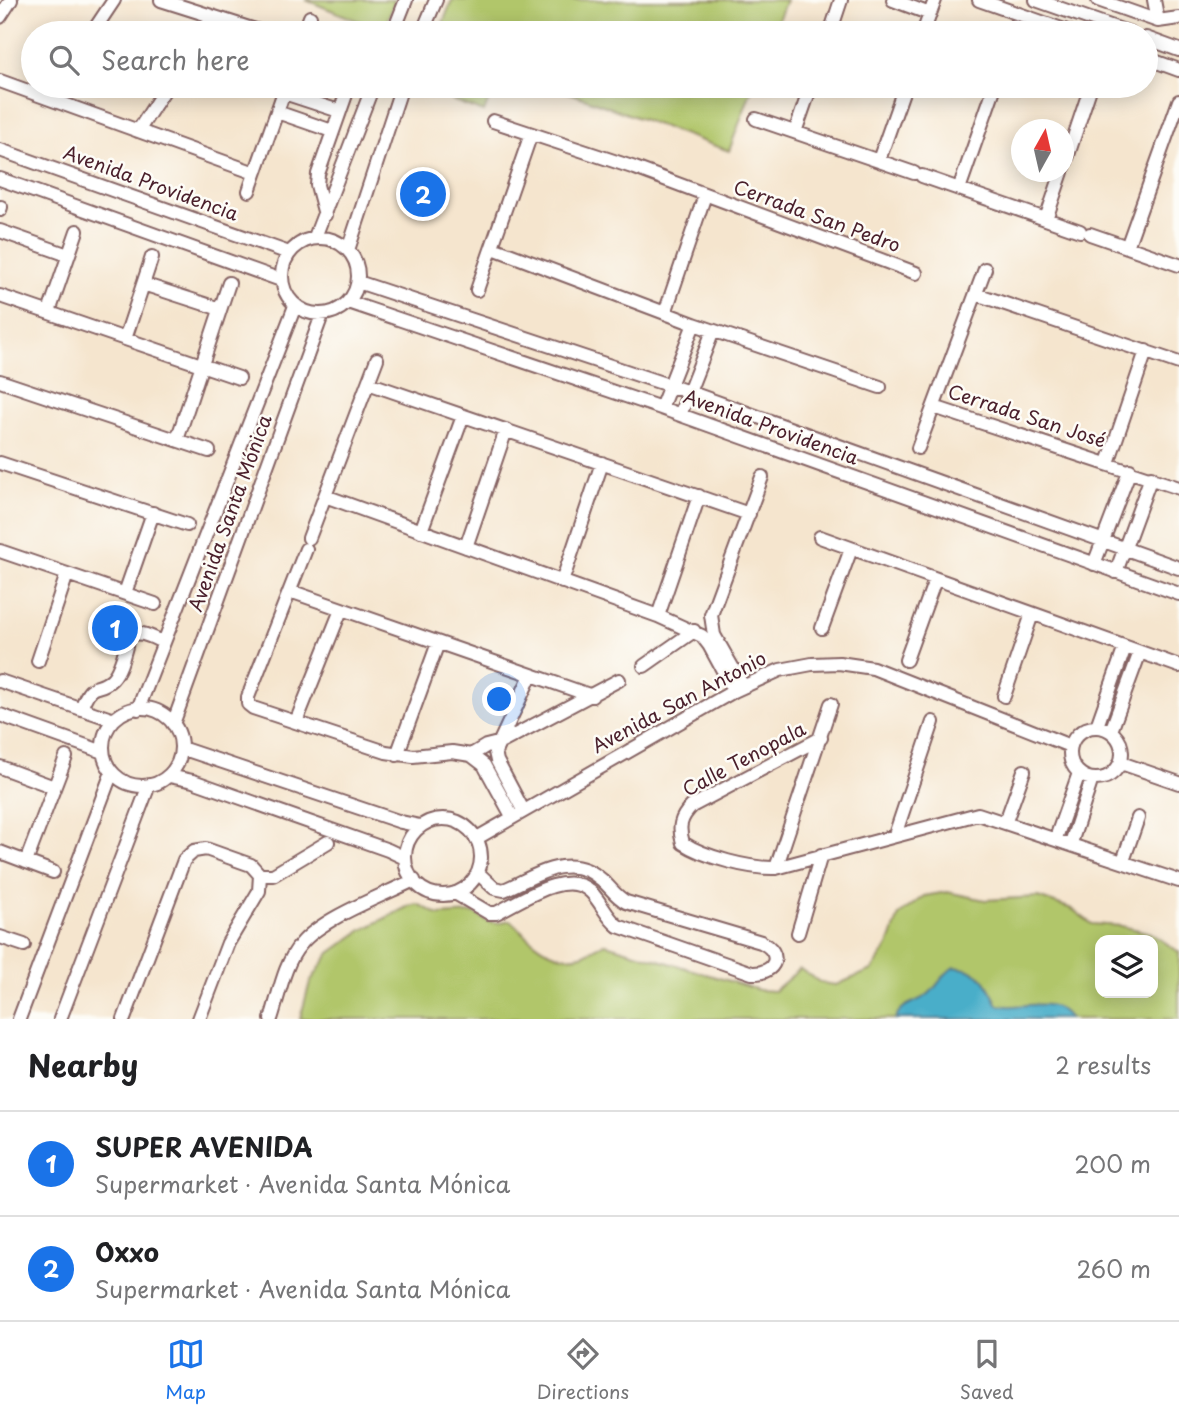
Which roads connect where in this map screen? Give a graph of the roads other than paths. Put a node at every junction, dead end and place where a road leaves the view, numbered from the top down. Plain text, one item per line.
1 (11, 0) edge
2 (114, 0) edge
3 (161, 0) edge
4 (406, 0) edge
5 (436, 0) edge
6 (841, 0) edge
7 (893, 0) edge
8 (935, 0) edge
9 (979, 0) edge
10 (1036, 0) edge
11 (1098, 0) edge
12 (1154, 0) edge
13 (930, 14) junction
14 (0, 17) edge
15 (212, 18) junction
16 (310, 18) dead end
17 (1179, 18) edge
18 (100, 21) edge
19 (210, 21) edge
20 (223, 21) edge
21 (309, 21) edge
22 (398, 21) edge
23 (427, 21) edge
24 (834, 21) edge
25 (927, 21) edge
26 (1039, 21) edge
27 (1088, 21) edge
28 (1158, 21) junction
29 (1158, 42) edge
30 (1179, 50) edge
31 (1158, 62) edge
32 (1179, 70) edge
33 (0, 81) edge
34 (21, 89) edge
35 (159, 98) edge
36 (281, 98) edge
37 (307, 98) edge
38 (344, 98) edge
39 (369, 98) edge
40 (398, 98) edge
41 (807, 98) edge
42 (901, 98) edge
43 (991, 98) edge
44 (1087, 98) edge
45 (49, 99) edge
46 (1179, 102) edge
47 (339, 111) junction
48 (276, 112) junction
49 (756, 119) dead end
50 (493, 121) dead end
51 (138, 131) junction
52 (332, 131) junction
53 (795, 132) junction
54 (531, 134) junction
55 (1074, 136) edge
56 (0, 150) edge
57 (879, 160) junction
58 (255, 173) junction
59 (0, 179) edge
60 (1059, 182) edge
61 (959, 188) junction
62 (249, 191) dead end
63 (705, 195) junction
64 (325, 215) junction
65 (1046, 219) junction
66 (0, 231) edge
67 (77, 231) dead end
68 (315, 237) junction
69 (1126, 247) junction
70 (493, 248) junction
71 (348, 250) junction
72 (289, 253) junction
73 (68, 255) junction
74 (152, 257) dead end
75 (1179, 265) edge
76 (985, 269) dead end
77 (916, 273) dead end
78 (281, 280) junction
79 (358, 282) junction
80 (143, 284) junction
81 (229, 284) dead end
82 (477, 290) dead end
83 (976, 294) junction
84 (0, 296) edge
85 (348, 302) junction
86 (295, 306) junction
87 (220, 309) junction
88 (49, 312) junction
89 (665, 313) junction
90 (322, 314) junction
91 (694, 324) junction
92 (713, 331) junction
93 (125, 339) junction
94 (1146, 351) junction
95 (377, 359) dead end
96 (1179, 363) edge
97 (202, 365) junction
98 (239, 378) dead end
99 (0, 381) edge
100 (368, 383) junction
101 (670, 385) junction
102 (880, 387) dead end
103 (689, 392) junction
104 (934, 407) junction
105 (661, 408) junction
106 (680, 415) junction
107 (463, 416) junction
108 (506, 430) junction
109 (177, 439) junction
110 (918, 448) dead end
111 (209, 451) dead end
112 (0, 463) edge
113 (602, 463) junction
114 (1108, 463) junction
115 (1130, 470) junction
116 (762, 477) dead end
117 (1151, 477) junction
118 (1179, 488) edge
119 (324, 496) junction
120 (699, 496) junction
121 (153, 513) junction
122 (749, 514) junction
123 (187, 525) dead end
124 (421, 531) junction
125 (820, 537) dead end
126 (1103, 541) junction
127 (466, 547) junction
128 (851, 549) junction
129 (1124, 549) junction
130 (0, 551) edge
131 (1094, 564) junction
132 (1179, 568) edge
133 (1116, 572) junction
134 (67, 573) junction
135 (935, 580) junction
136 (562, 582) junction
137 (290, 591) junction
138 (125, 593) junction
139 (1179, 594) edge
140 (155, 604) dead end
141 (341, 610) junction
142 (1032, 614) junction
143 (658, 616) junction
144 (822, 628) dead end
145 (694, 631) junction
146 (163, 642) junction
147 (438, 643) junction
148 (1125, 647) junction
149 (1140, 652) junction
150 (38, 660) dead end
151 (906, 660) dead end
152 (644, 666) dead end
153 (1179, 666) edge
154 (531, 675) junction
155 (618, 680) dead end
156 (0, 681) edge
157 (738, 689) junction
158 (592, 696) junction
159 (1004, 696) dead end
160 (831, 704) dead end
161 (81, 709) junction
162 (138, 709) junction
163 (0, 715) edge
164 (114, 720) junction
165 (296, 722) junction
166 (933, 722) dead end
167 (173, 724) junction
168 (1097, 726) junction
169 (1111, 731) junction
170 (821, 738) junction
171 (502, 742) junction
172 (1070, 746) junction
173 (181, 748) junction
174 (103, 752) junction
175 (397, 755) junction
176 (471, 755) junction
177 (66, 757) dead end
178 (1121, 763) junction
179 (0, 767) edge
180 (1024, 771) dead end
181 (112, 772) junction
182 (1079, 773) junction
183 (169, 776) junction
184 (1092, 779) junction
185 (1179, 783) edge
186 (149, 785) junction
187 (54, 788) junction
188 (518, 813) junction
189 (1138, 818) dead end
190 (1006, 821) junction
191 (420, 826) junction
192 (895, 835) junction
193 (477, 838) junction
194 (1056, 838) junction
195 (328, 842) dead end
196 (1071, 843) junction
197 (0, 852) edge
198 (821, 855) junction
199 (405, 858) junction
200 (1123, 861) junction
201 (26, 862) junction
202 (776, 868) junction
203 (52, 872) dead end
204 (478, 873) junction
205 (260, 875) junction
206 (414, 880) junction
207 (1179, 881) edge
208 (520, 883) junction
209 (455, 893) junction
210 (529, 897) junction
211 (635, 905) junction
212 (626, 929) junction
213 (798, 933) dead end
214 (0, 937) edge
215 (24, 945) dead end
216 (19, 1019) edge
217 (60, 1019) edge
218 (124, 1019) edge
219 (199, 1019) edge
220 (271, 1019) edge

1 - 14 street
2 - 18 street
3 - 15 street
4 - 22 street
5 - 23 street
6 - 24 street
7 - 13 street
8 - 13 street
9 - 26 street
10 - 27 street
11 - 28 street
12 - 28 street
13 - 25 street
15 - 19 street
15 - 20 street
16 - 21 street
17 - 28 street
29 - 30 street
31 - 32 street
33 - 34 street
35 - 51 street
36 - 48 street
37 - 47 street
38 - 47 street
39 - 64 street
40 - 71 street
41 - 53 street
42 - 57 street
43 - 61 street
44 - 55 street
45 - 51 street
46 - 69 street
47 - 52 street
48 - 52 street
48 - 58 street
49 - 53 street
50 - 54 street, Cerrada San Pedro
51 - 58 street
52 - 64 street
53 - 57 street
54 - 63 street, Cerrada San Pedro
54 - 70 street
56 - 72 street, Avenida Providencia
57 - 61 street
58 - 62 street
59 - 78 street
60 - 65 street
61 - 65 street
63 - 77 street, Cerrada San Pedro
63 - 89 street, Cerrada San Pedro
64 - 68 street
65 - 69 street
66 - 73 street
67 - 73 street
68 - 71 street
68 - 72 street
69 - 75 street
70 - 82 street
70 - 89 street
71 - 79 street
72 - 78 street
73 - 88 street
74 - 80 street
76 - 83 street, Cerrada San José
78 - 86 street
79 - 85 street
79 - 101 street, Avenida Providencia
80 - 87 street
80 - 93 street
81 - 87 street
83 - 94 street
83 - 104 street, Cerrada San José
84 - 88 street
85 - 90 street
85 - 105 street, Avenida Providencia
86 - 90 street
86 - 146 street, Avenida Santa Mónica
87 - 97 street
88 - 93 street
89 - 91 street
90 - 167 street, Avenida Santa Mónica
91 - 92 street
91 - 101 street
92 - 102 street
92 - 103 street
93 - 97 street
94 - 96 street
94 - 114 street, Cerrada San José
95 - 100 street
97 - 98 street
97 - 109 street
99 - 109 street
100 - 107 street
100 - 119 street
101 - 103 street, Avenida Providencia
101 - 105 street
103 - 106 street
103 - 126 street, Avenida Providencia
104 - 110 street, Cerrada San José
104 - 114 street, Cerrada San José
105 - 106 street, Avenida Providencia
106 - 131 street, Avenida Providencia
107 - 108 street
107 - 124 street
108 - 113 street
108 - 127 street
109 - 111 street
112 - 121 street
113 - 120 street
113 - 136 street
114 - 115 street, Cerrada San José
115 - 117 street, Cerrada San José
115 - 126 street
116 - 122 street
117 - 118 street, Cerrada San José
117 - 129 street
119 - 124 street
119 - 137 street
120 - 122 street
120 - 143 street
121 - 123 street
121 - 138 street
122 - 157 street
124 - 127 street
125 - 128 street
126 - 129 street, Avenida Providencia
126 - 131 street
127 - 136 street
128 - 135 street
128 - 144 street
129 - 132 street, Avenida Providencia
129 - 133 street
130 - 134 street
131 - 133 street, Avenida Providencia
133 - 139 street, Avenida Providencia
134 - 138 street
134 - 150 street
135 - 142 street
135 - 151 street
136 - 143 street
137 - 141 street
137 - 165 street
138 - 140 street
141 - 147 street
141 - 165 street
142 - 148 street
142 - 159 street
143 - 145 street
145 - 152 street
145 - 157 street
146 - 161 street
146 - 162 street, Avenida Santa Mónica
147 - 154 street
147 - 175 street
148 - 149 street
148 - 168 street
149 - 153 street
149 - 169 street
154 - 158 street
154 - 171 street
155 - 158 street
156 - 161 street
157 - 172 street, Avenida San Antonio
157 - 188 street, Avenida San Antonio
158 - 171 street
160 - 170 street
161 - 164 street
162 - 164 street
162 - 167 street
163 - 174 street
164 - 174 street
165 - 175 street
166 - 192 street
167 - 173 street
168 - 169 street
168 - 172 street
169 - 178 street
170 - 202 street, Calle Tenopala
170 - 202 street, Calle Tenopala
171 - 176 street
171 - 188 street
172 - 182 street
173 - 183 street
173 - 191 street
174 - 181 street
175 - 176 street
176 - 188 street
177 - 187 street
178 - 184 street
178 - 185 street
179 - 187 street
180 - 190 street
181 - 186 street
181 - 216 street
182 - 184 street
182 - 194 street
183 - 186 street
183 - 199 street
184 - 196 street
186 - 217 street
187 - 201 street
188 - 193 street, Avenida San Antonio
189 - 200 street
190 - 192 street, Calle Tenopala
190 - 194 street, Calle Tenopala
191 - 193 street
191 - 199 street
192 - 198 street, Calle Tenopala
193 - 204 street
194 - 196 street, Calle Tenopala
195 - 205 street
196 - 200 street, Calle Tenopala
197 - 201 street
198 - 202 street, Calle Tenopala
198 - 213 street
199 - 206 street
200 - 207 street, Calle Tenopala
201 - 203 street
204 - 208 street
204 - 209 street
205 - 218 street
205 - 219 street
206 - 209 street
206 - 220 street
208 - 210 street
208 - 211 street
209 - 210 street
210 - 212 street
211 - 212 street
211 - 212 street
214 - 215 street

